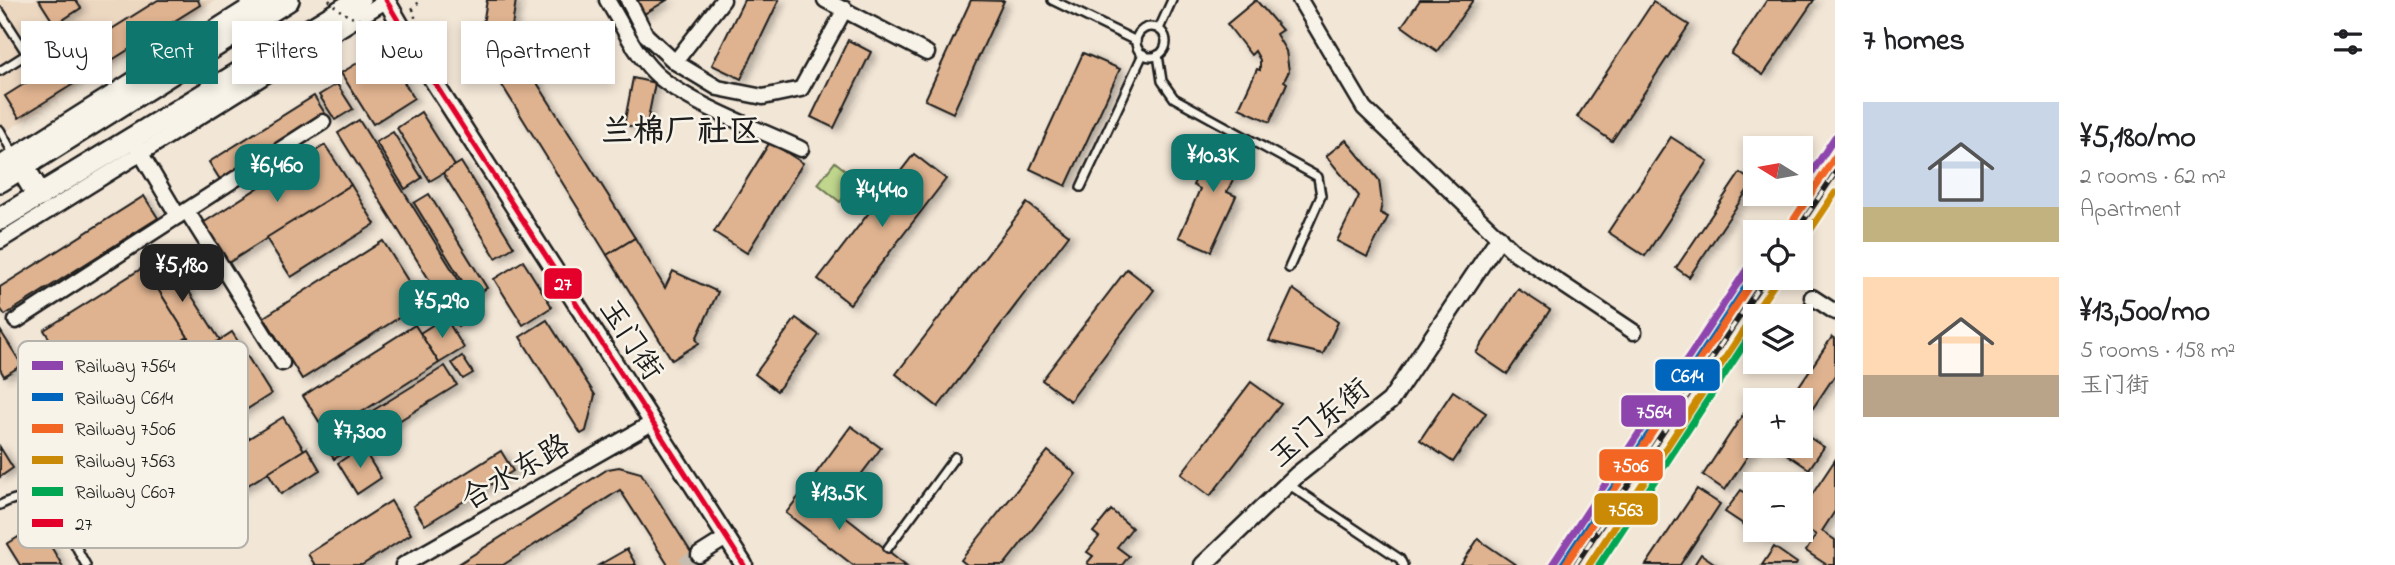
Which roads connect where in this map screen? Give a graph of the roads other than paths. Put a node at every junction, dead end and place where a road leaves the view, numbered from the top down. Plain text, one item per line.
1 (259, 0) edge
2 (288, 0) edge
3 (359, 0) edge
4 (387, 0) edge
5 (607, 0) edge
6 (628, 0) edge
7 (723, 0) edge
8 (825, 0) edge
9 (1052, 0) edge
10 (1172, 0) edge
11 (1300, 0) edge
12 (845, 9) junction
13 (0, 12) edge
14 (1159, 29) junction
15 (1136, 41) junction
16 (927, 53) dead end
17 (1143, 54) junction
18 (1158, 55) junction
19 (676, 62) junction
20 (0, 71) edge
21 (323, 122) dead end
22 (0, 130) edge
23 (136, 145) junction
24 (800, 149) dead end
25 (12, 162) edge
26 (0, 181) edge
27 (1081, 187) dead end
28 (39, 195) junction
29 (183, 214) junction
30 (0, 219) edge
31 (1499, 238) junction
32 (0, 241) edge
33 (1289, 268) dead end
34 (1812, 297) dead end
35 (1835, 312) edge
36 (16, 321) dead end
37 (1633, 332) dead end
38 (282, 363) dead end
39 (652, 423) junction
40 (955, 457) dead end
41 (1287, 484) junction
42 (18, 499) edge
43 (0, 505) edge
44 (726, 538) junction
45 (76, 548) edge
46 (888, 548) dead end
47 (699, 555) tunnel mouth
48 (86, 565) edge
49 (403, 565) edge
50 (744, 565) edge
51 (1203, 565) edge
52 (1403, 565) edge

1 - 25 street
2 - 25 main road
3 - 23 main road
4 - 23 street
4 - 39 street, 玉门街
5 - 24 street
6 - 19 street
7 - 19 street
8 - 12 street
9 - 15 lane
10 - 14 lane
11 - 31 street
12 - 16 street
12 - 19 street
13 - 20 lane
14 - 15 lane
14 - 18 lane
15 - 17 lane
17 - 18 lane
17 - 27 lane
18 - 33 lane
21 - 29 street
22 - 25 lane
23 - 28 main road
23 - 29 street
23 - 32 street
25 - 26 main road
25 - 28 highway
28 - 30 main road
29 - 36 street
29 - 38 street
31 - 37 street
31 - 41 street, 玉门东街
34 - 35 street
39 - 44 street, 玉门街
39 - 49 street, 合水东路
40 - 46 lane
41 - 51 street, 玉门东街
41 - 52 lane
42 - 43 lane
44 - 47 street
44 - 50 street, 玉门街
45 - 48 lane

